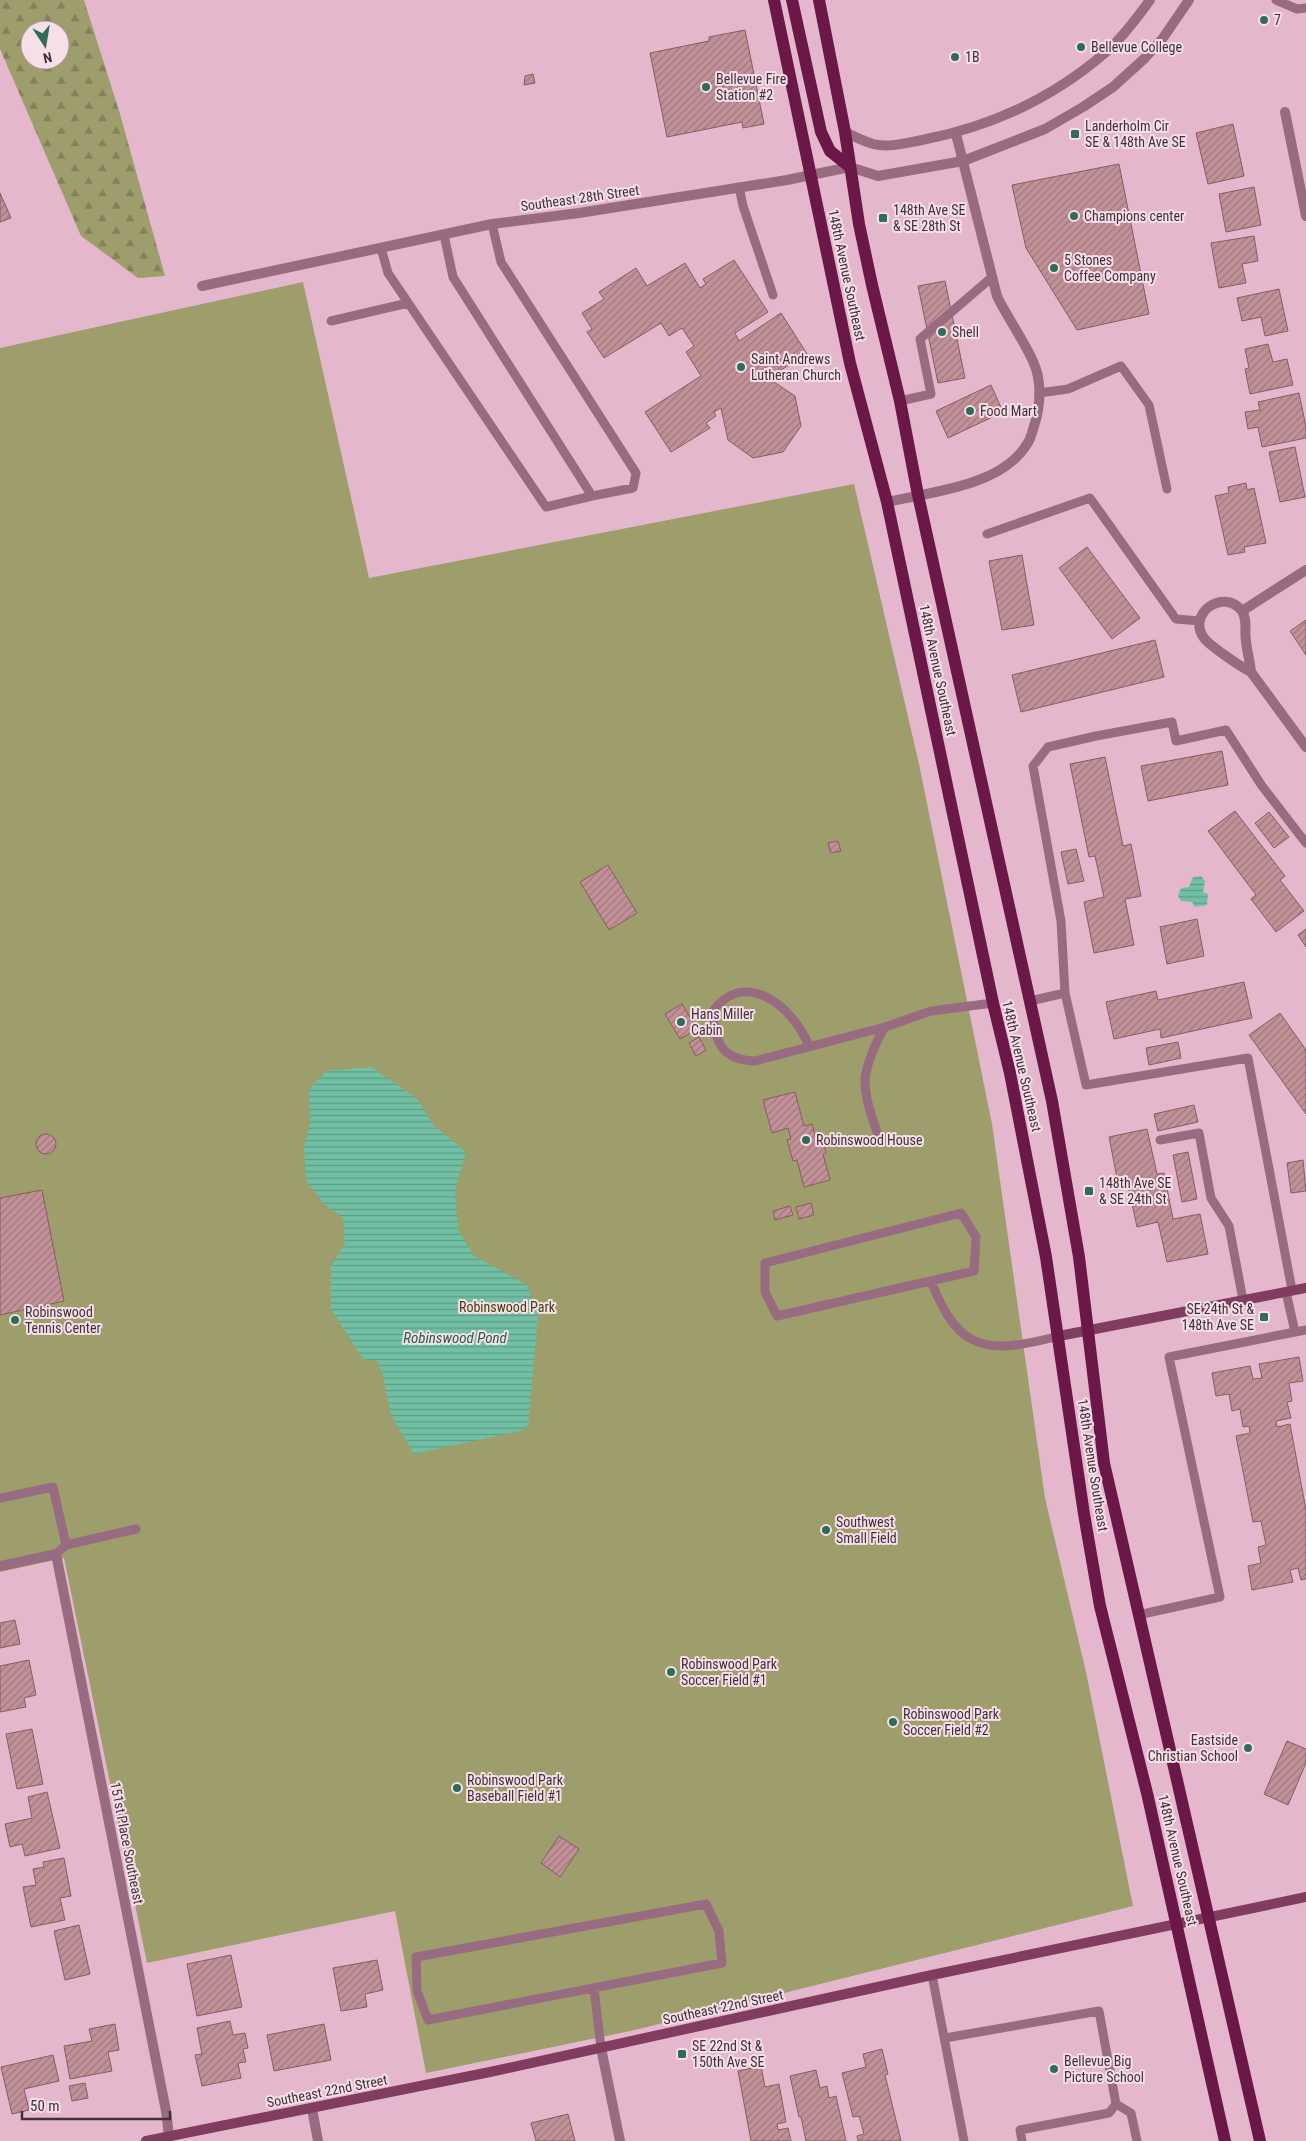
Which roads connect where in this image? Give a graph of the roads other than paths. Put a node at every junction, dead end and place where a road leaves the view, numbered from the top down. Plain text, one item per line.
1 (774, 0) edge
2 (792, 0) edge
3 (819, 0) edge
4 (1150, 0) edge
5 (1190, 0) edge
6 (1276, 0) edge
7 (1306, 8) edge
8 (1285, 112) dead end
9 (844, 132) junction
10 (956, 134) junction
11 (963, 161) junction
12 (850, 167) junction
13 (810, 176) junction
14 (739, 187) junction
15 (1306, 216) edge
16 (492, 224) junction
17 (444, 235) junction
18 (381, 248) junction
19 (991, 278) junction
20 (202, 286) dead end
21 (773, 295) dead end
22 (408, 303) junction
23 (331, 321) dead end
24 (1039, 393) junction
25 (900, 401) junction
26 (1167, 489) dead end
27 (918, 495) junction
28 (592, 496) junction
29 (887, 502) junction
30 (987, 534) dead end
31 (1306, 570) edge
32 (1242, 611) junction
33 (1200, 621) junction
34 (1251, 672) junction
35 (1306, 747) edge
36 (1306, 843) edge
37 (1065, 993) junction
38 (1030, 1001) junction
39 (993, 1003) junction
40 (885, 1027) junction
41 (809, 1046) junction
42 (879, 1138) dead end
43 (1160, 1140) dead end
44 (931, 1281) junction
45 (1306, 1288) edge
46 (1289, 1291) junction
47 (1243, 1300) junction
48 (1090, 1330) junction
49 (1306, 1330) edge
50 (1295, 1332) junction
51 (1058, 1336) junction
52 (0, 1498) edge
53 (136, 1529) dead end
54 (66, 1545) junction
55 (56, 1554) junction
56 (0, 1566) edge
57 (1138, 1615) junction
58 (1306, 1897) edge
59 (1207, 1917) junction
60 (1177, 1924) junction
61 (932, 1976) junction
62 (594, 1988) junction
63 (945, 2038) junction
64 (602, 2048) junction
65 (1116, 2104) junction
66 (312, 2109) junction
67 (169, 2136) junction
68 (146, 2141) edge
69 (318, 2141) edge
70 (620, 2141) edge
71 (964, 2141) edge
72 (1022, 2141) edge
73 (1137, 2141) edge
74 (1225, 2141) edge
75 (1260, 2141) edge

1 - 13 main road, 148th Avenue Southeast
2 - 12 main road
3 - 9 main road, 148th Avenue Southeast
4 - 10 street
5 - 11 street
6 - 7 lane
8 - 15 street
9 - 10 street
9 - 12 main road, 148th Avenue Southeast
10 - 11 street
11 - 12 street
11 - 19 street
12 - 13 street, Southeast 28th Street
12 - 25 main road, 148th Avenue Southeast
13 - 14 street, Southeast 28th Street
13 - 29 main road, 148th Avenue Southeast
14 - 16 street, Southeast 28th Street
14 - 21 lane
16 - 17 street, Southeast 28th Street
16 - 28 lane
17 - 18 street, Southeast 28th Street
17 - 28 lane
18 - 20 street, Southeast 28th Street
18 - 22 lane
19 - 24 street
19 - 25 lane
22 - 23 lane
22 - 28 lane
24 - 26 lane
24 - 27 street
25 - 27 main road, 148th Avenue Southeast
27 - 29 street
27 - 38 main road, 148th Avenue Southeast
29 - 39 main road, 148th Avenue Southeast
30 - 33 lane
31 - 32 street
32 - 33 street
32 - 34 street
33 - 34 street
34 - 35 street
36 - 37 lane
37 - 38 lane
37 - 46 lane
38 - 48 main road, 148th Avenue Southeast
39 - 40 lane
39 - 51 main road, 148th Avenue Southeast
40 - 41 lane
40 - 42 lane
41 - 41 lane
43 - 47 lane
44 - 44 lane
44 - 51 lane
45 - 46 street
46 - 47 street
46 - 50 lane
47 - 48 street
48 - 51 street
48 - 57 main road, 148th Avenue Southeast
49 - 50 lane
50 - 57 lane
51 - 60 main road, 148th Avenue Southeast
52 - 54 lane
53 - 54 lane
54 - 55 lane
55 - 56 street
55 - 67 street, 151st Place Southeast
57 - 59 main road, 148th Avenue Southeast
58 - 59 street, Southeast 22nd Street
59 - 60 street, Southeast 22nd Street
59 - 75 main road, 148th Avenue Southeast
60 - 61 street, Southeast 22nd Street
60 - 74 main road, 148th Avenue Southeast
61 - 63 lane
61 - 64 street, Southeast 22nd Street
62 - 62 lane
62 - 64 lane
63 - 65 lane
63 - 71 lane
64 - 66 street, Southeast 22nd Street
64 - 70 street
65 - 72 lane
65 - 73 lane
66 - 67 street, Southeast 22nd Street
66 - 69 street
67 - 68 street, Southeast 22nd Street

